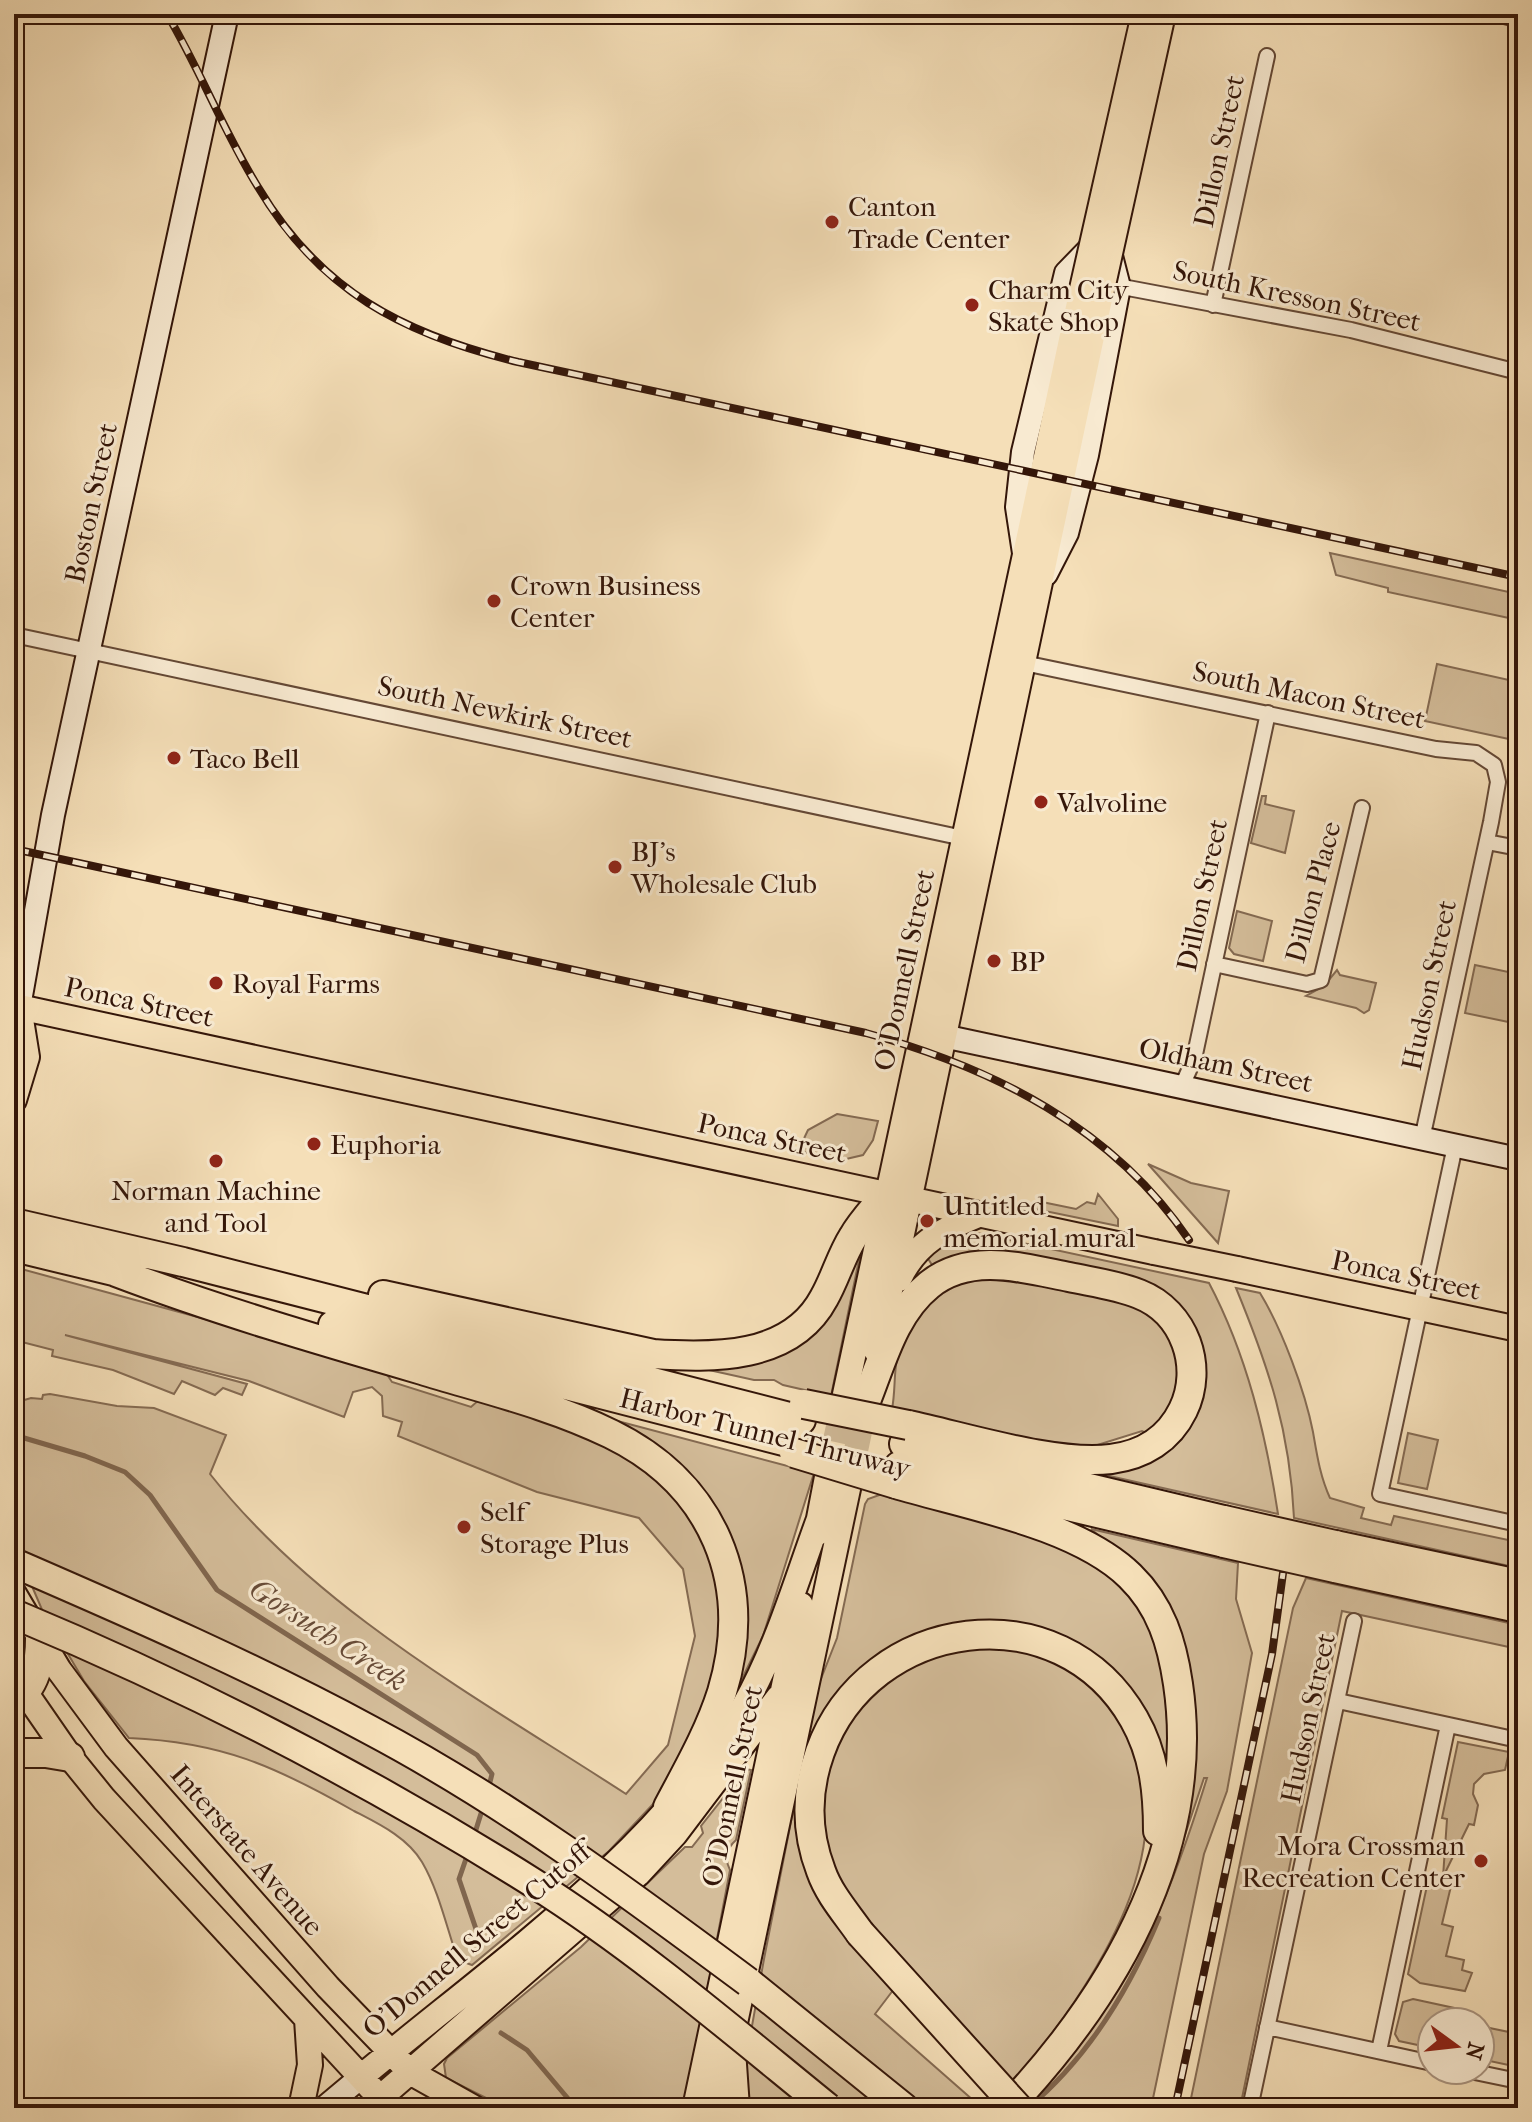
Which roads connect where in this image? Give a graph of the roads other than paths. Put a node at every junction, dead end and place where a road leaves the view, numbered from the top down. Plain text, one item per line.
1 (227, 14) edge
2 (1144, 14) edge
3 (1160, 14) edge
4 (1267, 56) dead end
5 (1108, 223) junction
6 (1092, 286) junction
7 (1213, 305) junction
8 (1518, 372) edge
9 (14, 635) edge
10 (89, 651) junction
11 (1013, 660) junction
12 (1268, 713) junction
13 (1362, 808) dead end
14 (974, 840) junction
15 (1487, 842) junction
16 (1518, 848) edge
17 (1214, 964) junction
18 (16, 1010) edge
19 (932, 1033) junction
20 (1182, 1086) junction
21 (14, 1100) edge
22 (1422, 1139) junction
23 (1455, 1146) junction
24 (1518, 1159) edge
25 (898, 1195) junction
26 (981, 1214) junction
27 (15, 1235) edge
28 (183, 1262) junction
29 (116, 1272) junction
30 (1420, 1307) junction
31 (885, 1309) junction
32 (1518, 1329) edge
33 (859, 1401) junction
34 (799, 1430) junction
35 (902, 1455) junction
36 (819, 1519) junction
37 (1518, 1524) edge
38 (1335, 1557) junction
39 (14, 1563) edge
40 (1518, 1584) edge
41 (14, 1594) edge
42 (1518, 1608) edge
43 (14, 1614) edge
44 (1354, 1621) dead end
45 (40, 1638) junction
46 (815, 1649) junction
47 (18, 1690) edge
48 (782, 1693) junction
49 (1338, 1701) junction
50 (1448, 1725) junction
51 (1518, 1740) edge
52 (14, 1753) edge
53 (70, 1757) junction
54 (668, 1807) junction
55 (1135, 1927) junction
56 (307, 2019) junction
57 (1267, 2027) junction
58 (731, 2050) junction
59 (1379, 2051) junction
60 (390, 2052) junction
61 (1416, 2059) edge
62 (410, 2072) junction
63 (1496, 2076) edge
64 (361, 2077) junction
65 (1518, 2081) edge
66 (1019, 2101) edge
67 (381, 2104) edge
68 (301, 2108) edge
69 (324, 2108) edge
70 (474, 2108) edge
71 (695, 2108) edge
72 (717, 2108) edge
73 (735, 2108) edge
74 (828, 2108) edge
75 (904, 2108) edge
76 (1250, 2108) edge

1 - 10 main road, Boston Street
2 - 6 main road, O'Donnell Street, bridge
3 - 5 main road, O'Donnell Street
3 - 6 main road, O'Donnell Street, bridge
4 - 7 street, Dillon Street
5 - 6 main road, O'Donnell Street
5 - 6 main road, O'Donnell Street
6 - 7 street, South Kresson Street
6 - 11 main road, O'Donnell Street
6 - 11 main road, O'Donnell Street
7 - 8 street, South Kresson Street
9 - 10 street, South Newkirk Street
10 - 14 street, South Newkirk Street
10 - 18 main road, Boston Street
11 - 12 street, South Macon Street
11 - 14 main road, O'Donnell Street
12 - 15 street, South Macon Street
12 - 17 street, Dillon Street
13 - 17 street, Dillon Place
14 - 19 main road, O'Donnell Street
15 - 16 street
15 - 22 street, Hudson Street
17 - 20 street, Dillon Street
18 - 21 main road
18 - 25 main road, Ponca Street
19 - 20 main road, Oldham Street
19 - 25 main road, O'Donnell Street
20 - 22 main road, Oldham Street
22 - 23 main road, Oldham Street
23 - 24 main road, Oldham Street
23 - 30 street
25 - 26 main road, Ponca Street
25 - 28 highway
25 - 31 main road, O'Donnell Street
25 - 33 main road, O'Donnell Street
26 - 30 main road, Ponca Street, bridge
26 - 31 main road
27 - 28 highway, Harbor Tunnel Thruway
27 - 29 highway, Harbor Tunnel Thruway
28 - 34 highway, Harbor Tunnel Thruway
29 - 34 highway, Harbor Tunnel Thruway
29 - 54 highway
30 - 32 main road, Ponca Street
30 - 37 street
31 - 33 main road, O'Donnell Street
33 - 35 highway
34 - 35 highway, bridge
34 - 35 highway, bridge
35 - 38 highway, Harbor Tunnel Thruway, bridge
35 - 55 highway
36 - 46 main road, O'Donnell Street
36 - 48 main road, O'Donnell Street
36 - 54 main road, O'Donnell Street Cutoff
38 - 40 highway, Harbor Tunnel Thruway
38 - 42 highway, Harbor Tunnel Thruway
39 - 75 highway, bridge
41 - 45 main road, Interstate Avenue
43 - 74 highway, bridge
44 - 49 street, Hudson Street
45 - 47 highway
45 - 60 main road, Interstate Avenue
46 - 48 main road, O'Donnell Street Cutoff
46 - 58 main road, O'Donnell Street
47 - 53 main road
48 - 62 main road, O'Donnell Street Cutoff
48 - 71 main road, O'Donnell Street
49 - 50 street
49 - 57 street, Hudson Street
50 - 51 street
50 - 59 street
52 - 53 highway
53 - 56 main road
54 - 60 main road, O'Donnell Street Cutoff
55 - 66 highway
55 - 66 highway, bridge
56 - 64 main road
56 - 68 main road
57 - 59 street
57 - 76 street, Hudson Street
58 - 72 main road, O'Donnell Street
58 - 73 highway
59 - 61 street
60 - 62 main road, Interstate Avenue
60 - 64 main road, O'Donnell Street Cutoff
62 - 67 main road, O'Donnell Street Cutoff
62 - 70 main road, Interstate Avenue
63 - 65 street
64 - 67 main road
64 - 69 main road, O'Donnell Street Cutoff

